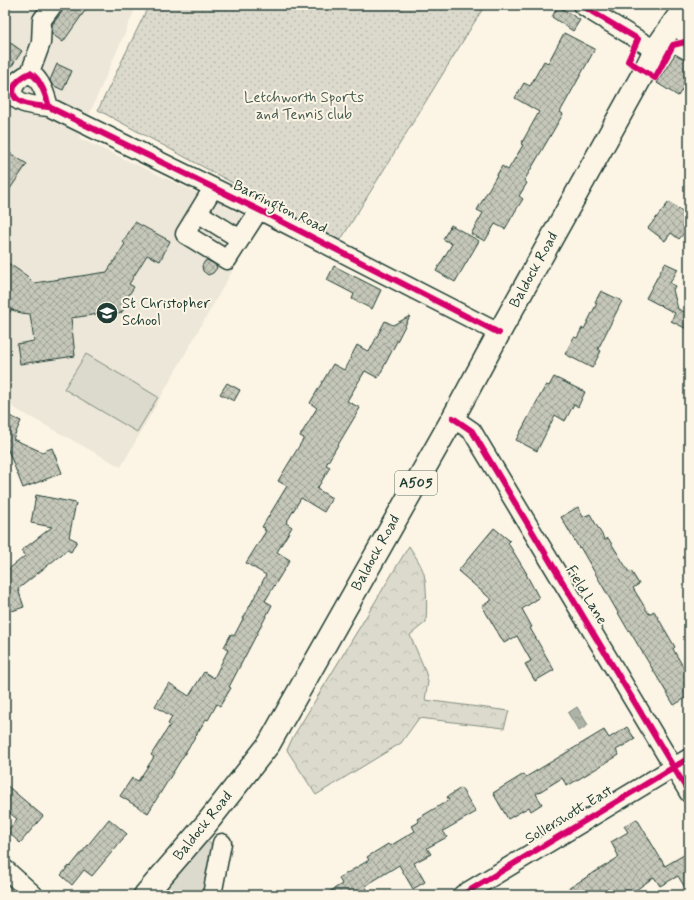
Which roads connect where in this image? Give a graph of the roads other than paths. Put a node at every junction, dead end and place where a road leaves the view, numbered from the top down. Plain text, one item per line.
1 (53, 5) edge
2 (582, 5) edge
3 (680, 14) edge
4 (689, 38) edge
5 (655, 50) junction
6 (30, 73) junction
7 (10, 99) edge
8 (49, 107) junction
9 (213, 188) junction
10 (259, 210) junction
11 (198, 212) junction
12 (240, 239) junction
13 (499, 333) junction
14 (453, 418) junction
15 (689, 758) edge
16 (673, 767) junction
17 (689, 794) edge
18 (222, 843) dead end
19 (5, 869) edge
20 (34, 895) edge
21 (145, 895) edge
22 (212, 895) edge
23 (462, 895) edge

1 - 6 street
2 - 5 street
3 - 4 street
3 - 5 main road, Baldock Road / A505
5 - 13 main road, Baldock Road / A505
6 - 7 street, Barrington Road
6 - 8 street
7 - 8 street, Barrington Road
8 - 9 street, Barrington Road
9 - 10 street, Barrington Road
9 - 11 street
10 - 12 street
10 - 13 street, Barrington Road
11 - 12 street
11 - 12 street
13 - 14 main road, Baldock Road / A505
14 - 16 street, Field Lane
14 - 21 main road, Baldock Road / A505
15 - 16 street, Sollershott East
16 - 17 street, Field Lane
16 - 23 street, Sollershott East
18 - 22 street
19 - 20 street

